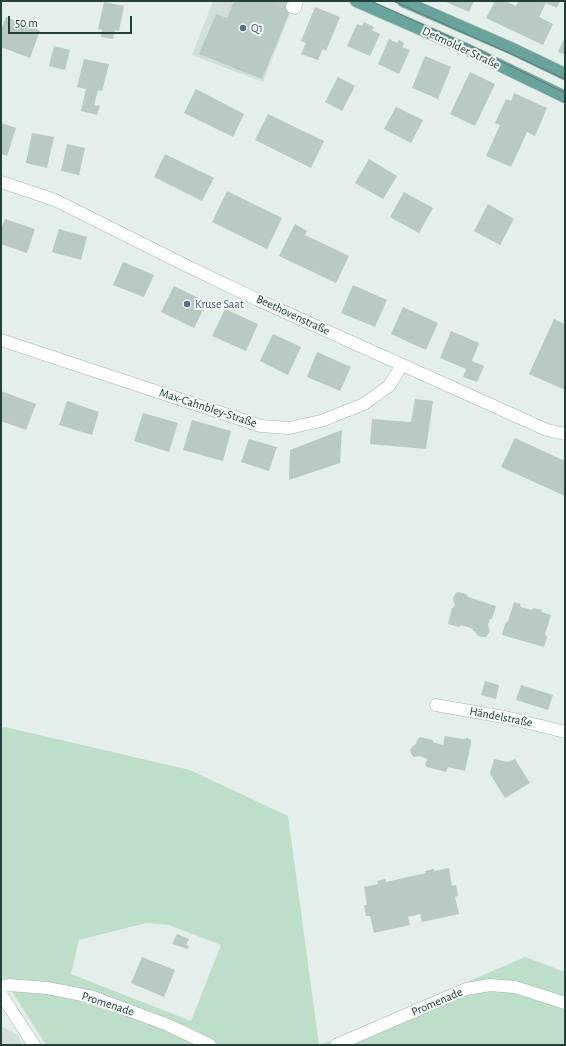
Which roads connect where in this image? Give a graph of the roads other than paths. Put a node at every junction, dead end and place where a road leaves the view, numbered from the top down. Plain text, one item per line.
1 (356, 1) edge
2 (403, 1) edge
3 (565, 74) edge
4 (565, 97) edge
5 (1, 182) edge
6 (1, 340) edge
7 (402, 365) junction
8 (565, 434) edge
9 (436, 705) dead end
10 (565, 732) edge
11 (1, 987) edge
12 (1, 994) edge
13 (565, 1003) edge
14 (34, 1045) edge
15 (210, 1045) edge
16 (336, 1045) edge

1 - 4 main road, Detmolder Straße
2 - 3 main road, Detmolder Straße
5 - 7 street, Beethovenstraße
6 - 7 street, Max-Cahnbley-Straße
7 - 8 street, Beethovenstraße
9 - 10 street, Händelstraße
11 - 15 street, Promenade
12 - 14 street
13 - 16 street, Promenade

